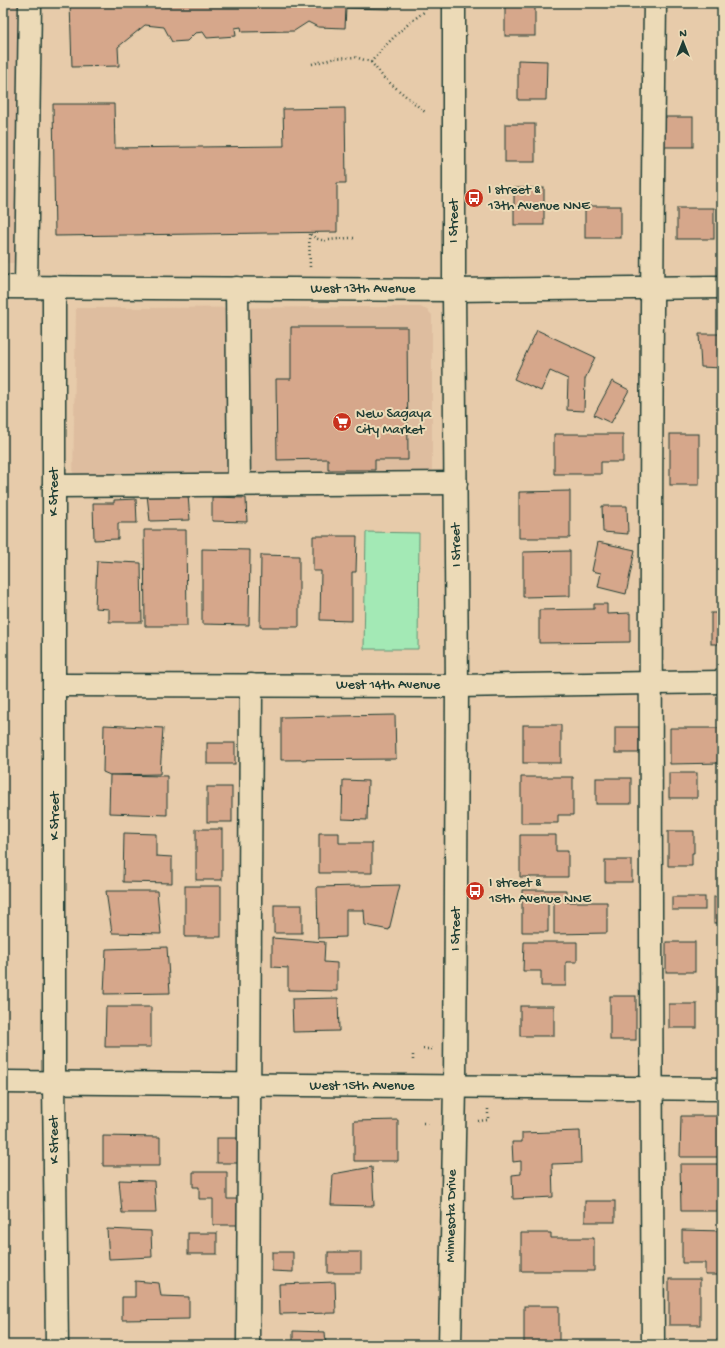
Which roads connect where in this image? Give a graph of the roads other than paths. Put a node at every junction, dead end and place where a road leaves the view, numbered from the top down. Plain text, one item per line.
1 (30, 3) edge
2 (454, 3) edge
3 (655, 3) edge
4 (3, 287) edge
5 (26, 287) junction
6 (54, 287) junction
7 (722, 287) edge
8 (237, 288) junction
9 (651, 288) junction
10 (454, 290) junction
11 (456, 483) junction
12 (239, 484) junction
13 (54, 486) junction
14 (722, 682) edge
15 (650, 683) junction
16 (55, 685) junction
17 (251, 685) junction
18 (457, 686) junction
19 (3, 1082) edge
20 (54, 1083) junction
21 (249, 1085) junction
22 (455, 1087) junction
23 (651, 1088) junction
24 (722, 1088) edge
25 (57, 1345) edge
26 (248, 1345) edge
27 (450, 1345) edge
28 (653, 1345) edge

1 - 5 street
2 - 10 street, I Street
3 - 9 street
4 - 5 street, West 13th Avenue
5 - 6 street, West 13th Avenue
6 - 8 street, West 13th Avenue
6 - 13 street, K Street
7 - 9 street, West 13th Avenue
8 - 10 street, West 13th Avenue
8 - 12 street
9 - 10 street, West 13th Avenue
9 - 15 street
10 - 11 street, I Street
11 - 12 street
11 - 18 street, I Street
12 - 13 street
13 - 16 street, K Street
14 - 15 street, West 14th Avenue
15 - 18 street, West 14th Avenue
15 - 23 street
16 - 17 street, West 14th Avenue
16 - 20 street, K Street
17 - 18 street, West 14th Avenue
17 - 21 street
18 - 22 street, I Street
19 - 20 street, West 15th Avenue
20 - 21 street, West 15th Avenue
20 - 25 street, K Street
21 - 22 street, West 15th Avenue
21 - 26 street
22 - 23 street, West 15th Avenue
22 - 27 street, Minnesota Drive
23 - 24 street, West 15th Avenue
23 - 28 street

